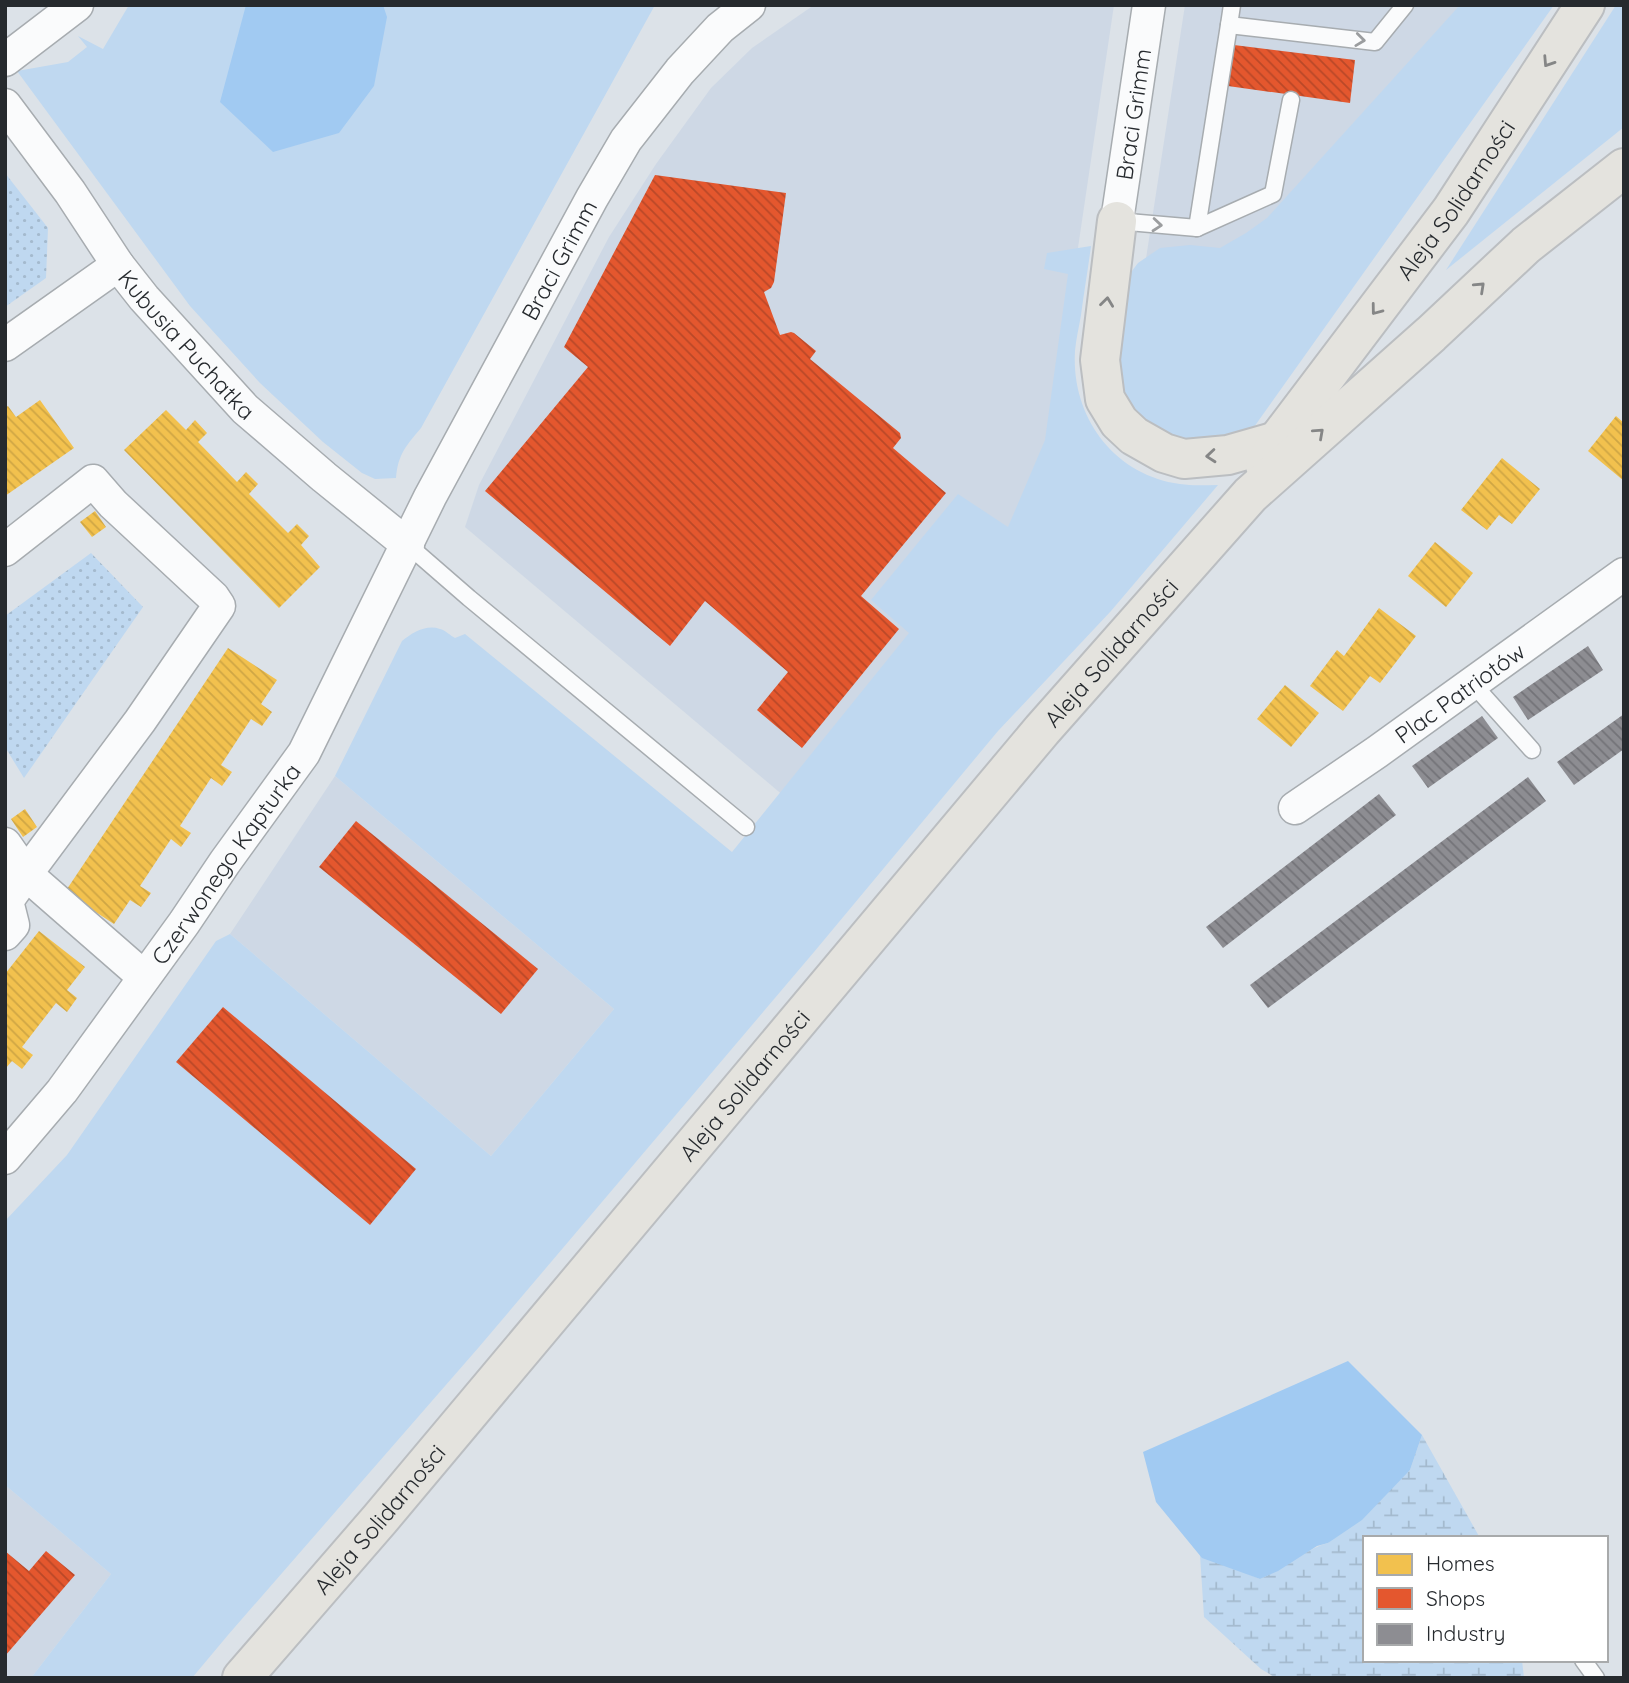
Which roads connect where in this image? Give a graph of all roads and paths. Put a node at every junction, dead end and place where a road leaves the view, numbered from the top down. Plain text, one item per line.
1 (77, 5) edge
2 (749, 5) edge
3 (1149, 5) edge
4 (1232, 5) edge
5 (1405, 5) edge
6 (1585, 5) edge
7 (1229, 25) junction
8 (1298, 33) junction
9 (1297, 50) dead end
10 (5, 60) edge
11 (1292, 100) dead end
12 (5, 105) edge
13 (1624, 168) edge
14 (1117, 221) junction
15 (1197, 228) junction
16 (118, 265) junction
17 (5, 345) edge
18 (1277, 441) junction
19 (1250, 495) junction
20 (408, 545) junction
21 (5, 550) edge
22 (1624, 574) edge
23 (1472, 683) junction
24 (1532, 750) dead end
25 (1295, 808) dead end
26 (746, 827) dead end
27 (5, 844) edge
28 (26, 874) junction
29 (6, 902) edge
30 (5, 934) edge
31 (144, 976) junction
32 (5, 1158) edge
33 (1584, 1662) edge
34 (242, 1678) edge
35 (1596, 1678) edge

1 - 10 street
2 - 20 street, Braci Grimm
3 - 14 street, Braci Grimm
4 - 7 lane
8 -> 5 lane
6 -> 18 main road, Aleja Solidarności
7 - 8 lane
7 - 15 lane
8 - 9 lane
11 - 15 lane
12 - 16 street, Kubusia Puchatka
19 -> 13 main road, Aleja Solidarności
14 -> 15 lane
18 -> 14 main road
16 - 17 street
16 - 20 street, Kubusia Puchatka
18 - 19 main road, Aleja Solidarności
19 - 34 main road, Aleja Solidarności
20 - 26 lane
20 - 31 street, Czerwonego Kapturka
21 - 28 street
22 - 23 street, Plac Patriotów
23 - 24 lane
23 - 25 street, Plac Patriotów
27 - 28 street
28 - 29 street
28 - 31 street
29 - 30 street
31 - 32 street, Czerwonego Kapturka
33 - 35 lane

